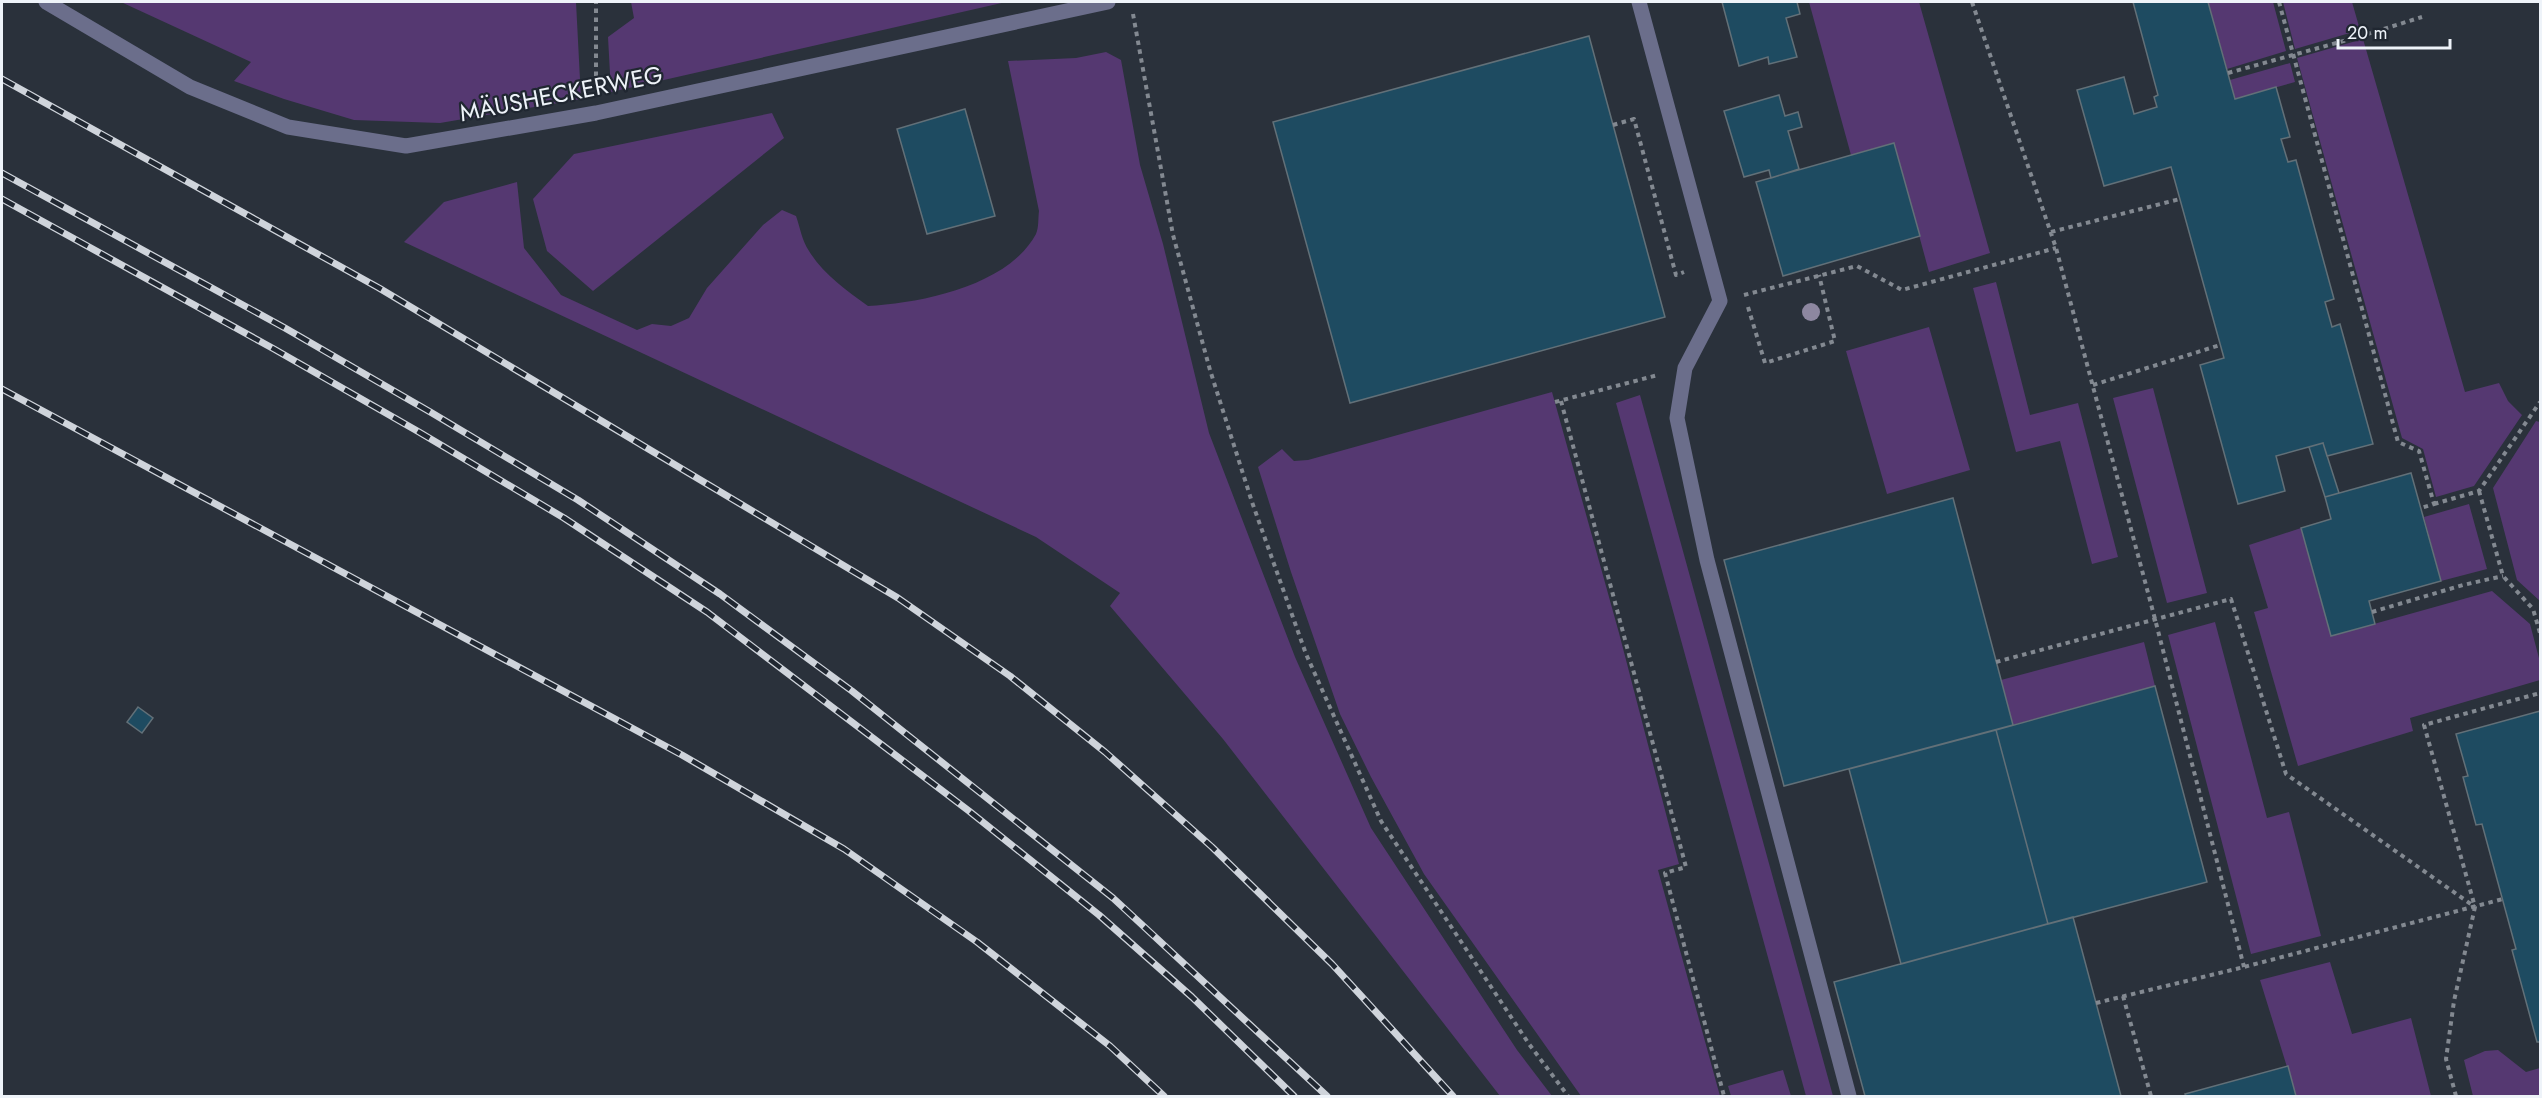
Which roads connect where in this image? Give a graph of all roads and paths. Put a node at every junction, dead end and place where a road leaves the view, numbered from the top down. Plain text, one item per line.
1 (46, 2) edge
2 (596, 2) edge
3 (1108, 2) edge
4 (1639, 2) edge
5 (1972, 2) edge
6 (2279, 2) edge
7 (1133, 11) dead end
8 (2422, 17) dead end
9 (2293, 55) junction
10 (2228, 73) dead end
11 (596, 112) junction
12 (1613, 125) dead end
13 (2180, 198) dead end
14 (2050, 232) junction
15 (2056, 248) junction
16 (1709, 263) junction
17 (1819, 275) junction
18 (1754, 292) dead end
19 (1744, 295) dead end
20 (2220, 345) dead end
21 (1685, 368) junction
22 (2093, 385) junction
23 (1561, 400) junction
24 (1555, 402) dead end
25 (2541, 402) edge
26 (2479, 491) junction
27 (2434, 504) junction
28 (2421, 508) dead end
29 (2503, 576) junction
30 (2372, 612) dead end
31 (2155, 620) junction
32 (2541, 633) edge
33 (1996, 662) dead end
34 (2541, 693) edge
35 (2503, 899) dead end
36 (2475, 907) junction
37 (2244, 967) junction
38 (2123, 996) junction
39 (2096, 1003) dead end
40 (1568, 1096) edge
41 (1724, 1096) edge
42 (1849, 1096) edge
43 (2151, 1096) edge
44 (2456, 1096) edge

1 - 11 street, MÄUSHECKERWEG
2 - 11 path
3 - 11 street, MÄUSHECKERWEG
4 - 16 street
5 - 14 path
6 - 9 path
7 - 40 path
8 - 9 path
9 - 10 path
9 - 27 path
12 - 16 path
13 - 14 path
14 - 15 path
15 - 17 path
15 - 22 path
16 - 21 street
17 - 18 path
17 - 19 path
20 - 22 path
21 - 23 path
21 - 42 street
22 - 31 path
23 - 24 path
23 - 41 path
25 - 26 path
26 - 27 path
26 - 29 path
27 - 28 path
29 - 30 path
29 - 32 path
31 - 33 path
31 - 36 path
31 - 37 path
34 - 36 path
35 - 36 path
36 - 37 path
36 - 44 path
37 - 38 path
38 - 39 path
38 - 43 path

